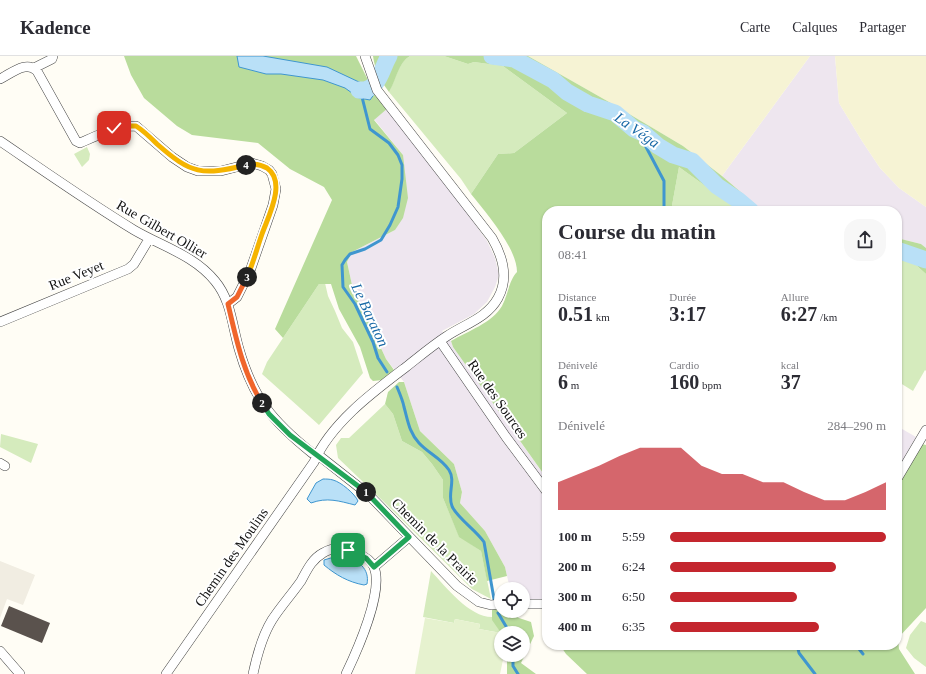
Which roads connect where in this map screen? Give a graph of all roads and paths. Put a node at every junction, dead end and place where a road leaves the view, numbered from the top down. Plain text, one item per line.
1 (53, 56) edge
2 (365, 56) edge
3 (34, 68) junction
4 (0, 78) edge
5 (0, 141) edge
6 (149, 239) junction
7 (228, 304) junction
8 (0, 322) edge
9 (440, 341) junction
10 (926, 430) edge
11 (317, 454) junction
12 (902, 471) edge
13 (542, 485) edge
14 (409, 537) junction
15 (374, 567) junction
16 (530, 604) edge
17 (542, 604) edge
18 (494, 605) edge
19 (0, 651) edge
20 (20, 674) edge
21 (166, 674) edge
22 (253, 674) edge
23 (346, 674) edge

1 - 3 street
2 - 9 street, Chemin des Moulins
3 - 4 street
3 - 7 street
5 - 6 street, Rue Gilbert Ollier
6 - 7 street, Rue Gilbert Ollier
6 - 8 street, Rue Veyet
7 - 11 street, Rue Gilbert Ollier
9 - 11 street, Chemin des Moulins
9 - 13 street, Rue des Sources
10 - 12 street
11 - 14 street, Chemin de la Prairie
11 - 21 street, Chemin des Moulins
14 - 15 street
14 - 18 street, Chemin de la Prairie
15 - 22 street
15 - 23 street
16 - 17 street
19 - 20 street

